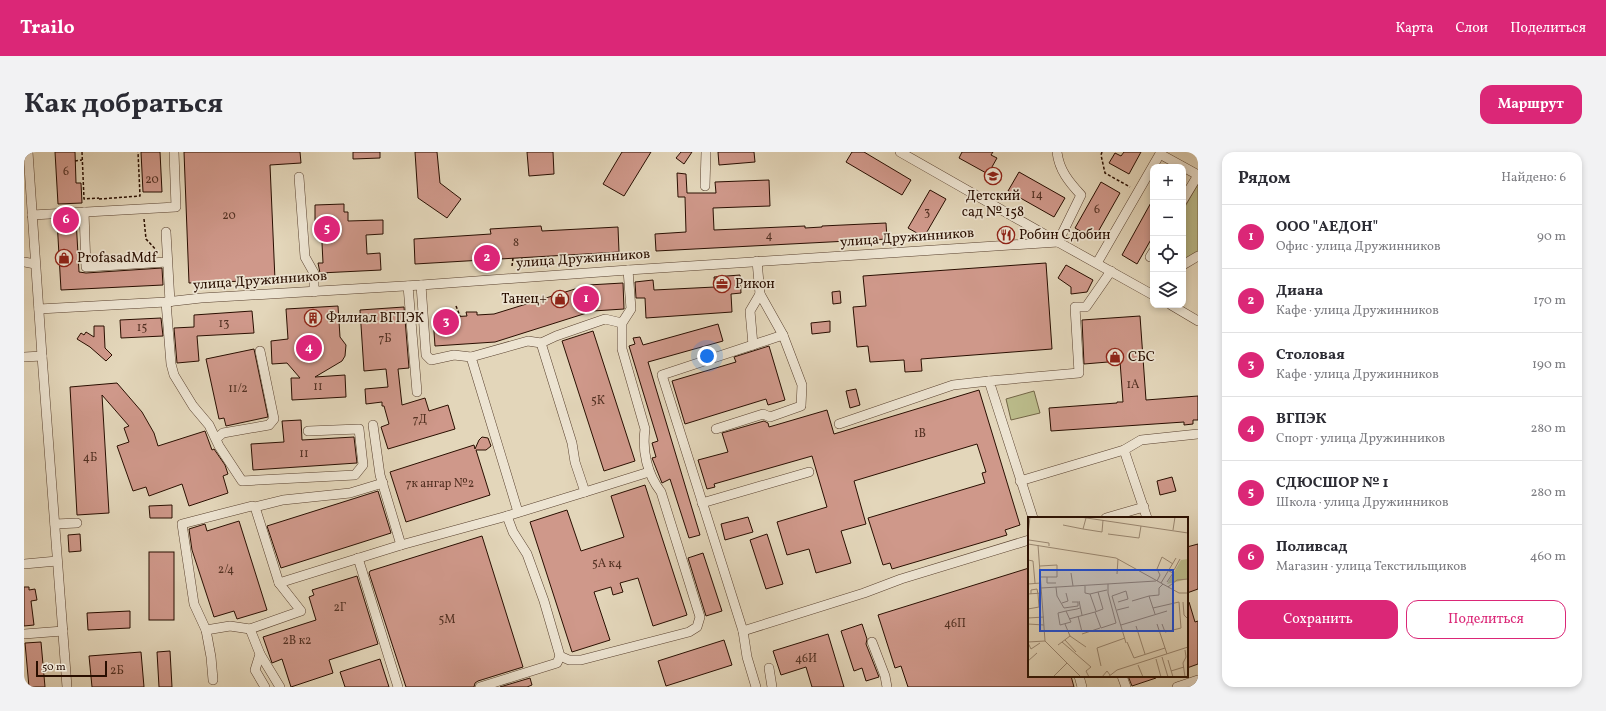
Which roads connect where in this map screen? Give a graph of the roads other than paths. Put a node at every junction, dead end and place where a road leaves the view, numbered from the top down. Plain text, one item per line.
1 (28, 152) edge
2 (174, 152) edge
3 (706, 152) edge
4 (900, 152) edge
5 (1057, 152) edge
6 (1161, 153) edge
7 (1198, 175) edge
8 (299, 177) dead end
9 (705, 186) dead end
10 (1186, 195) edge
11 (88, 208) junction
12 (32, 214) junction
13 (166, 232) dead end
14 (1058, 242) junction
15 (1198, 256) edge
16 (757, 261) junction
17 (24, 262) edge
18 (168, 262) junction
19 (1097, 263) junction
20 (1186, 263) edge
21 (36, 264) junction
22 (628, 270) junction
23 (1112, 271) junction
24 (421, 285) junction
25 (408, 286) junction
26 (314, 292) junction
27 (1150, 293) edge
28 (760, 294) junction
29 (168, 302) junction
30 (1176, 308) edge
31 (39, 309) junction
32 (1198, 321) edge
33 (622, 323) junction
34 (783, 335) junction
35 (541, 342) junction
36 (753, 345) junction
37 (260, 352) dead end
38 (42, 356) junction
39 (24, 357) edge
40 (471, 357) junction
41 (989, 381) junction
42 (417, 392) dead end
43 (839, 424) dead end
44 (373, 425) dead end
45 (716, 429) dead end
46 (308, 431) dead end
47 (1198, 434) edge
48 (217, 438) junction
49 (1124, 450) junction
50 (649, 472) junction
51 (810, 472) dead end
52 (1020, 481) junction
53 (383, 483) junction
54 (585, 492) junction
55 (702, 504) junction
56 (255, 507) junction
57 (1144, 507) junction
58 (518, 512) junction
59 (508, 516) junction
60 (1033, 517) edge
61 (1109, 517) edge
62 (1148, 517) edge
63 (78, 523) dead end
64 (54, 524) junction
65 (1028, 540) edge
66 (401, 545) junction
67 (358, 558) junction
68 (58, 561) junction
69 (24, 564) edge
70 (279, 583) junction
71 (250, 629) junction
72 (206, 630) junction
73 (63, 631) junction
74 (744, 631) junction
75 (24, 634) edge
76 (872, 642) dead end
77 (260, 654) junction
78 (560, 656) junction
79 (769, 668) dead end
80 (1078, 677) edge
81 (1122, 677) edge
82 (213, 680) dead end
83 (1198, 680) edge
84 (67, 687) edge
85 (265, 687) edge
86 (280, 687) edge
87 (398, 687) edge
88 (480, 687) edge
89 (756, 687) edge
90 (772, 687) edge
91 (887, 687) edge
92 (1082, 687) edge
93 (1126, 687) edge
94 (1177, 687) edge

1 - 12 street
2 - 11 street
3 - 9 street
4 - 14 street
5 - 14 street
6 - 7 street
6 - 19 street
7 - 10 street
8 - 26 street
11 - 12 street
11 - 18 street
12 - 21 street
13 - 18 street
14 - 16 street, улица Дружинников
14 - 19 street
15 - 20 street
16 - 22 street, улица Дружинников
16 - 28 street
17 - 21 street
18 - 29 street
19 - 23 street
21 - 31 street
22 - 24 street, улица Дружинников
22 - 33 street
23 - 27 street
23 - 41 street
24 - 25 street, улица Дружинников
24 - 40 street
25 - 26 street, улица Дружинников
25 - 42 street
26 - 29 street, улица Дружинников
28 - 34 street
28 - 36 street
29 - 31 street, улица Дружинников
29 - 48 street
30 - 32 street
31 - 38 street
33 - 35 street
33 - 50 street
34 - 36 street
34 - 45 street
35 - 40 street
35 - 54 street
36 - 55 street
37 - 48 street
38 - 39 street
38 - 64 street
40 - 58 street
41 - 43 street
41 - 52 street
44 - 53 street
46 - 48 street
47 - 49 street
49 - 52 street
49 - 57 street
50 - 54 street
50 - 78 street
51 - 55 street
52 - 60 street
53 - 56 street
53 - 66 street
54 - 58 street
55 - 74 street
56 - 70 street
56 - 72 street
57 - 61 street
57 - 62 street
58 - 59 street
59 - 66 street
59 - 78 street
63 - 64 street
64 - 68 street
65 - 74 street
66 - 67 street
67 - 70 street
67 - 87 street
68 - 69 street
68 - 73 street
70 - 71 street
71 - 72 street
71 - 77 street
72 - 82 street
73 - 75 street
73 - 84 street
74 - 89 street
76 - 91 street
77 - 85 street
77 - 86 street
78 - 88 street
79 - 90 street
80 - 92 street
81 - 93 street
83 - 94 street

